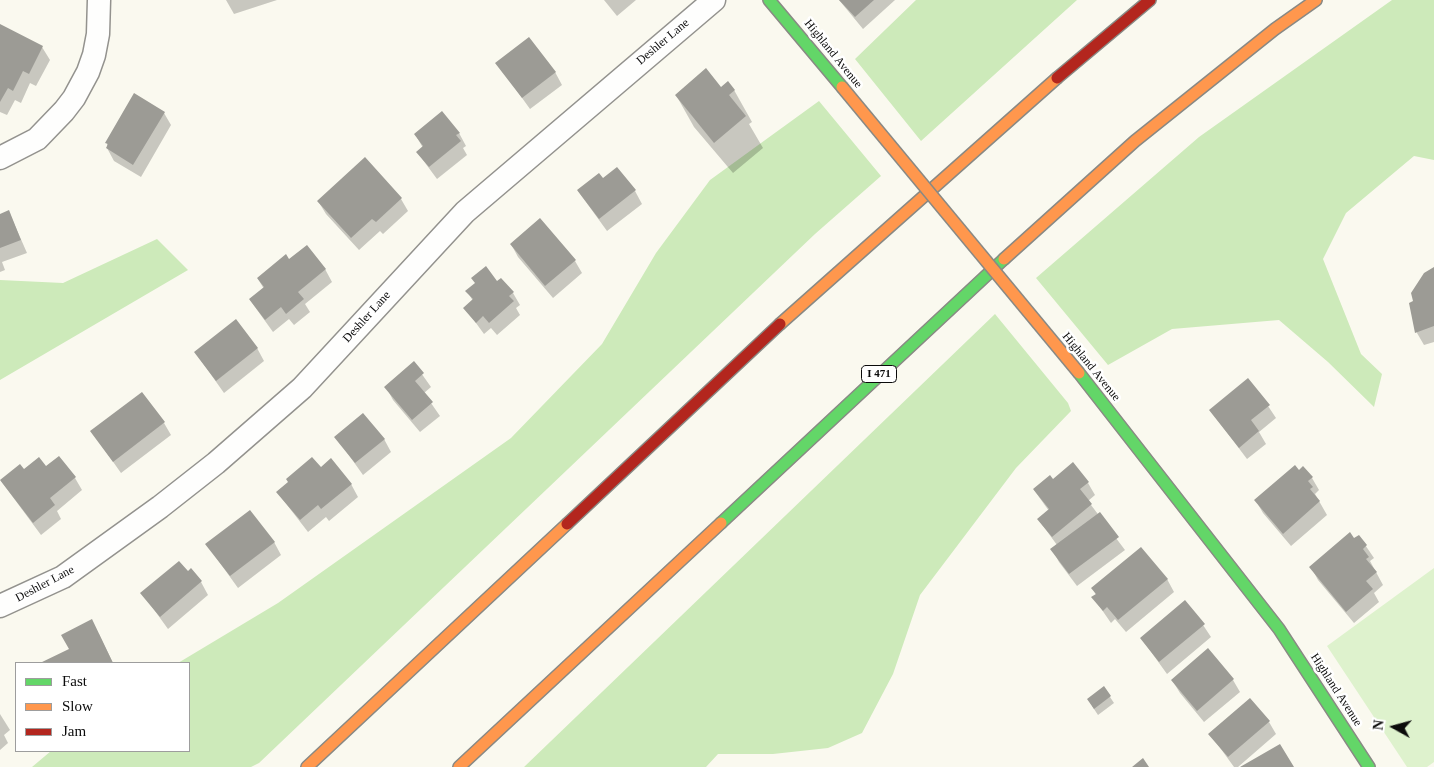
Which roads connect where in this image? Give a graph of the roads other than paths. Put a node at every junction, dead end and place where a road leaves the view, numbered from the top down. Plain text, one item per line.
1 (99, 0) edge
2 (714, 0) edge
3 (769, 0) edge
4 (1150, 0) edge
5 (1316, 0) edge
6 (0, 158) edge
7 (0, 606) edge
8 (307, 767) edge
9 (459, 767) edge
10 (1369, 767) edge

1 - 6 street
2 - 7 street, Deshler Lane
3 - 10 main road, Highland Avenue, bridge
4 - 8 main road
5 - 9 main road, I 471

